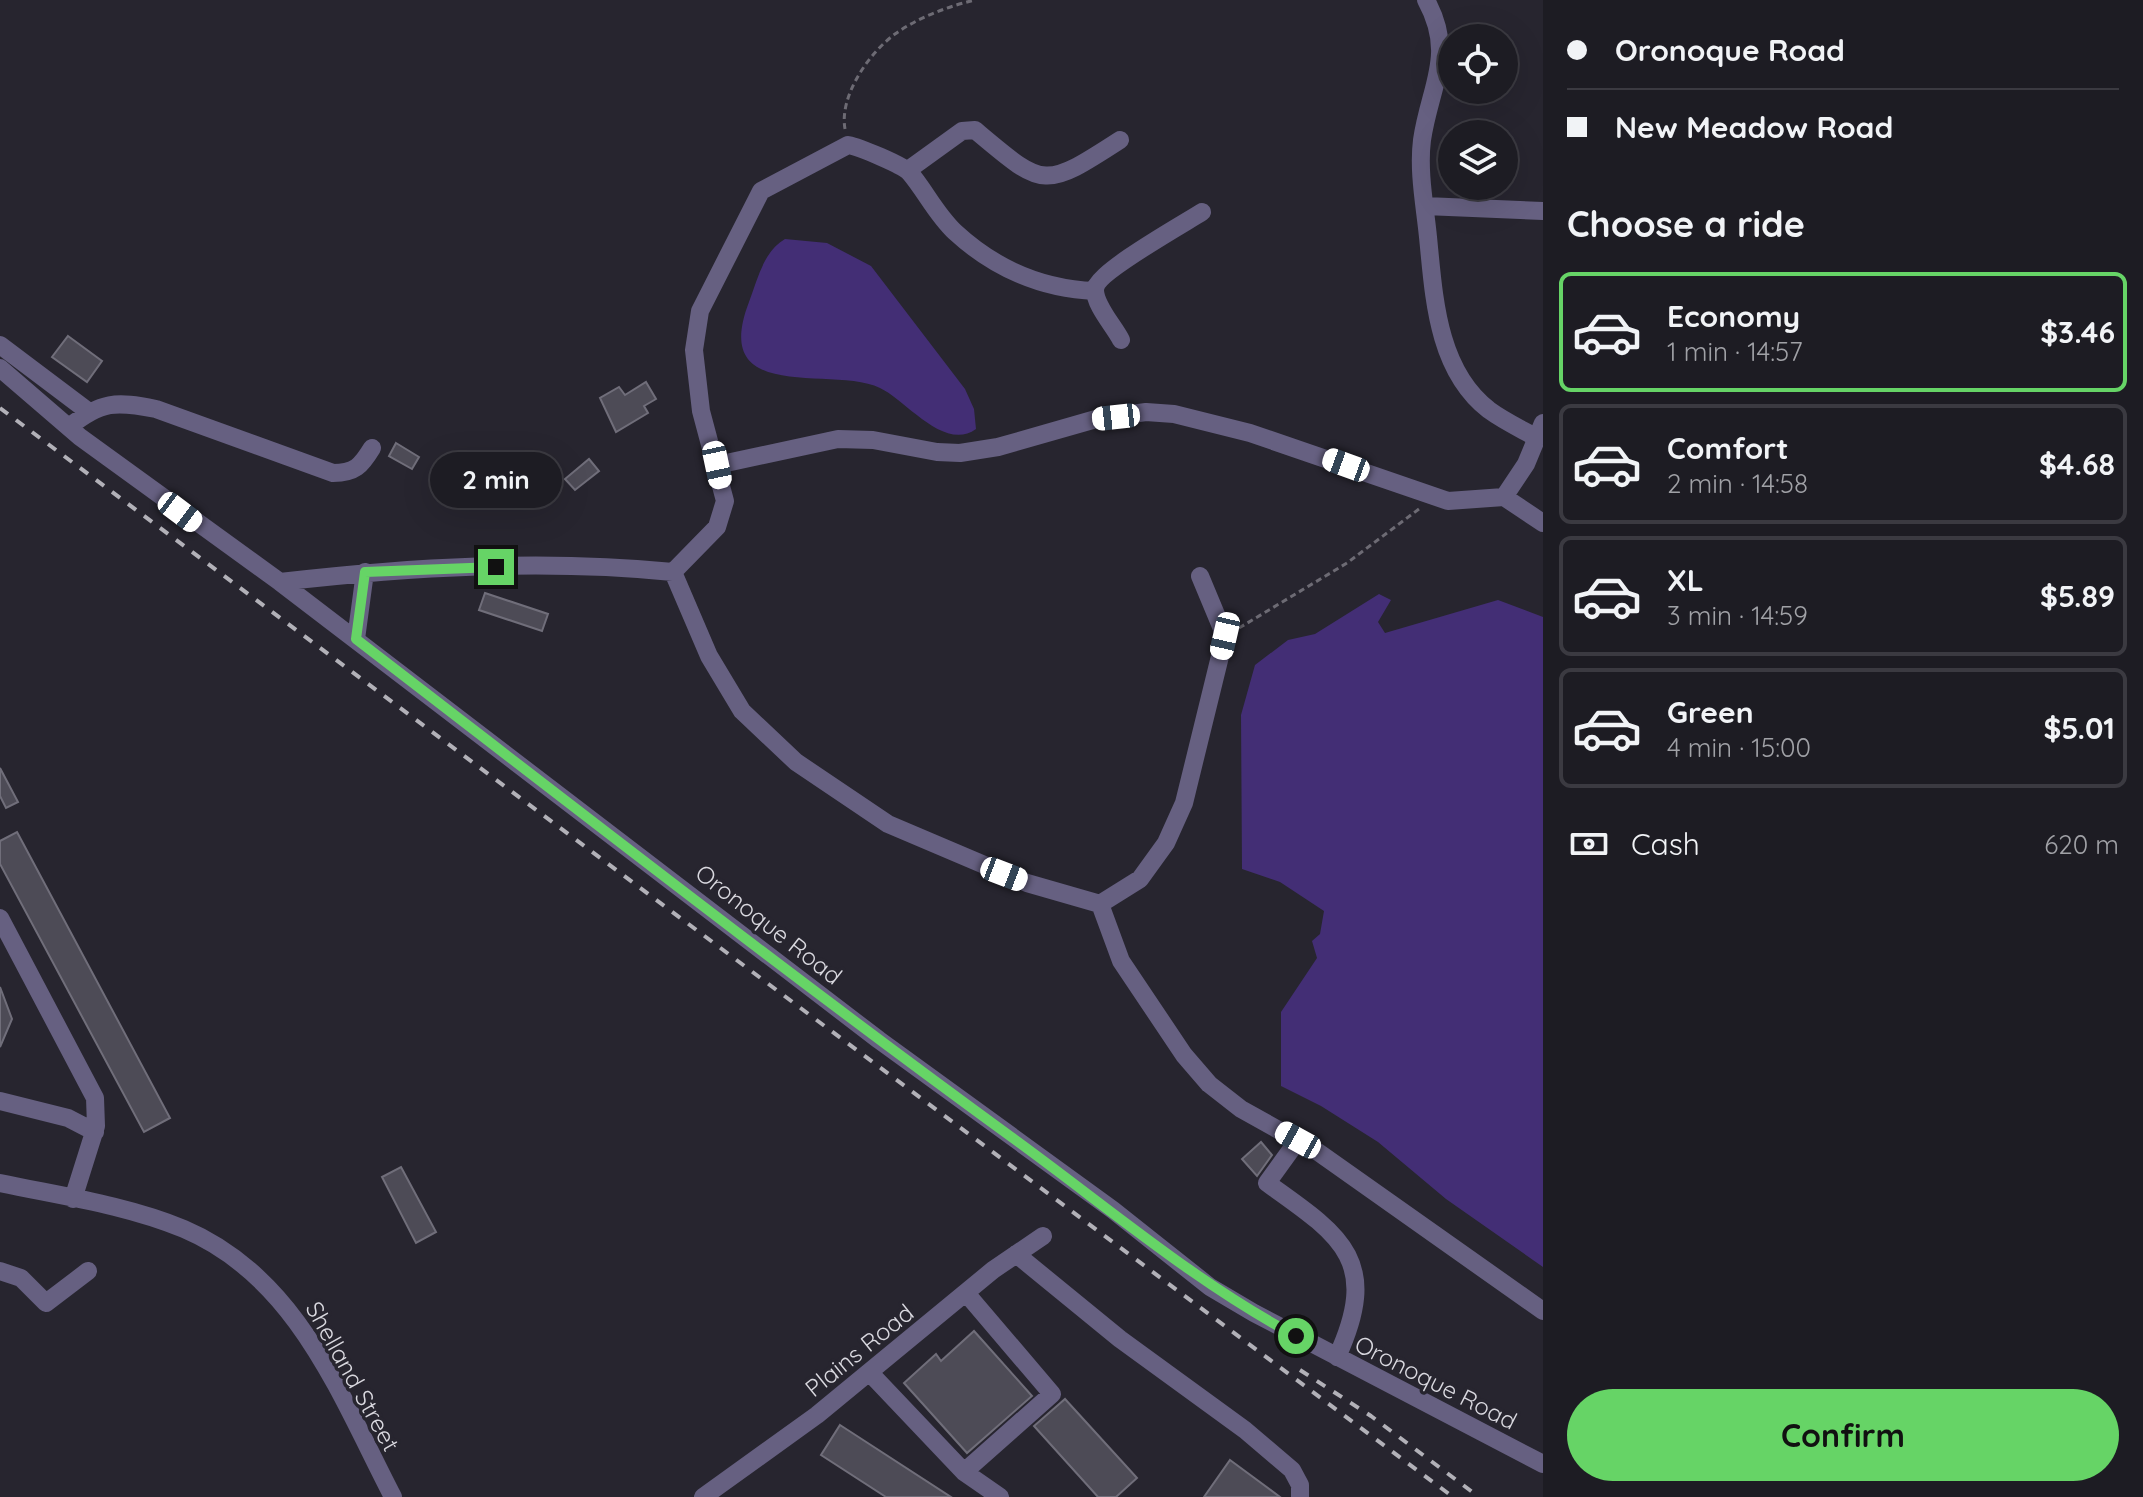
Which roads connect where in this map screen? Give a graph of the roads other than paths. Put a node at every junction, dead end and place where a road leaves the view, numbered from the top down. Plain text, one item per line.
1 (1426, 0) edge
2 (1120, 140) dead end
3 (908, 170) junction
4 (1425, 206) junction
5 (1543, 211) edge
6 (1202, 212) dead end
7 (1095, 291) junction
8 (1121, 340) dead end
9 (0, 345) edge
10 (0, 368) edge
11 (89, 412) junction
12 (69, 427) junction
13 (1540, 431) edge
14 (372, 448) dead end
15 (717, 465) junction
16 (1504, 497) junction
17 (1543, 523) edge
18 (365, 572) junction
19 (673, 572) junction
20 (1200, 576) dead end
21 (280, 582) junction
22 (356, 639) junction
23 (1100, 904) junction
24 (0, 918) edge
25 (8, 950) edge
26 (0, 1101) edge
27 (95, 1132) junction
28 (1298, 1140) junction
29 (0, 1183) edge
30 (73, 1199) junction
31 (1043, 1236) dead end
32 (1016, 1254) junction
33 (0, 1271) edge
34 (88, 1271) dead end
35 (966, 1293) junction
36 (1543, 1311) edge
37 (1337, 1357) junction
38 (870, 1373) junction
39 (1543, 1464) edge
40 (964, 1472) junction
41 (393, 1497) edge
42 (703, 1497) edge
43 (1000, 1497) edge
44 (1300, 1497) edge

1 - 4 street
2 - 3 street
3 - 7 street
3 - 15 street
4 - 5 street
4 - 13 street
6 - 7 street
7 - 8 street
9 - 11 street
10 - 12 street, Oronoque Road
11 - 12 street
11 - 14 street
12 - 21 street, Oronoque Road
13 - 16 street
15 - 16 street
15 - 19 street
16 - 17 street
18 - 19 street
18 - 21 street
18 - 22 street
19 - 23 street
20 - 23 street
21 - 22 street, Oronoque Road
22 - 37 street, Oronoque Road
23 - 28 street
24 - 25 street
25 - 27 street
26 - 27 street
27 - 30 street
28 - 36 street
28 - 37 street
29 - 30 street, Shelland Street
30 - 41 street, Shelland Street
31 - 32 street, Plains Road
32 - 35 street, Plains Road
32 - 44 street
33 - 34 street
35 - 38 street, Plains Road
35 - 40 street
37 - 39 street, Oronoque Road
38 - 40 street
38 - 42 street, Plains Road
40 - 43 street

